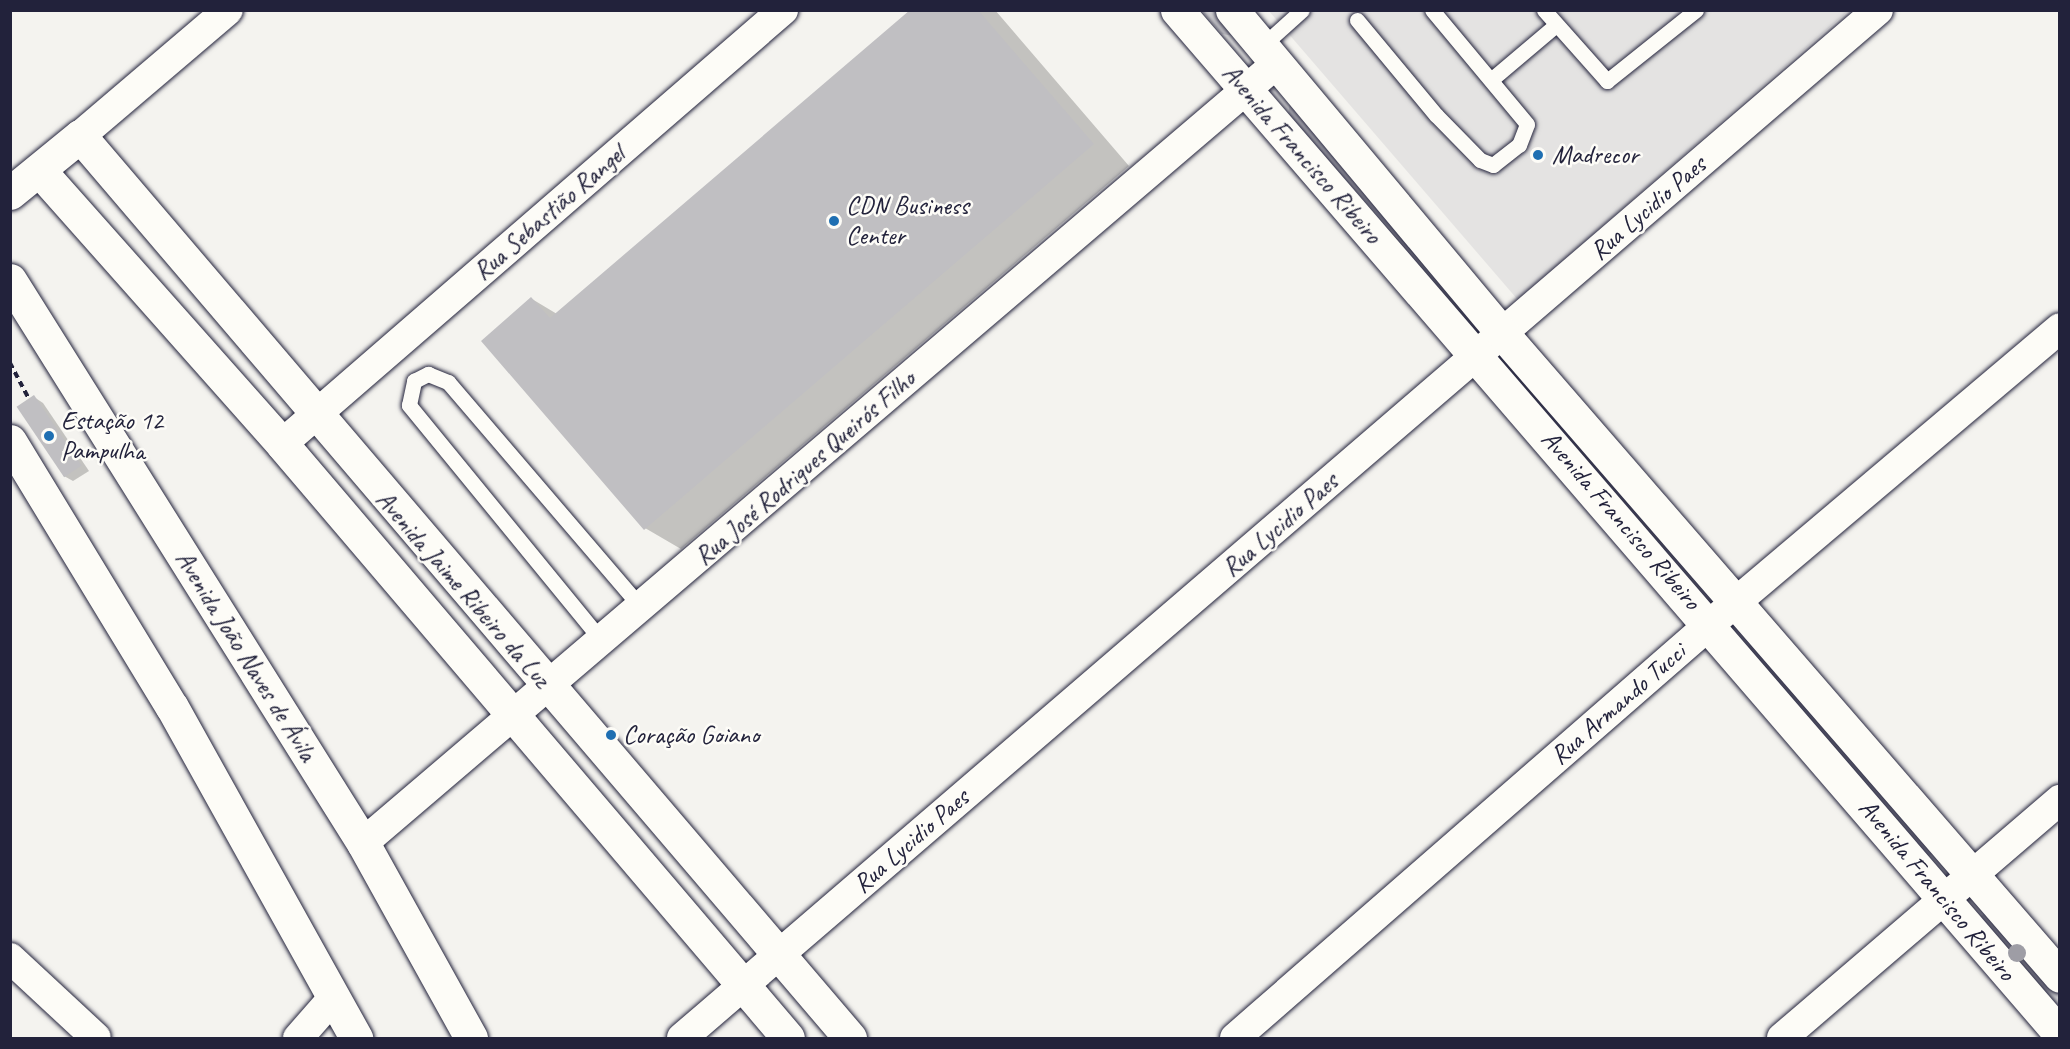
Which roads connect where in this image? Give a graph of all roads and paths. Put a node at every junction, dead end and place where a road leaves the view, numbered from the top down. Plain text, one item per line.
1 (228, 10) edge
2 (783, 10) edge
3 (1177, 10) edge
4 (1302, 10) edge
5 (1432, 10) edge
6 (1544, 10) edge
7 (1696, 10) edge
8 (1878, 10) edge
9 (1240, 13) edge
10 (1358, 20) dead end
11 (1556, 25) junction
12 (1268, 56) junction
13 (1491, 79) junction
14 (1245, 90) junction
15 (80, 136) junction
16 (39, 170) junction
17 (10, 193) edge
18 (10, 280) edge
19 (2060, 328) edge
20 (1490, 344) junction
21 (10, 363) edge
22 (29, 399) dead end
23 (315, 416) junction
24 (10, 441) edge
25 (282, 444) junction
26 (1738, 600) junction
27 (642, 608) junction
28 (1710, 624) junction
29 (602, 641) junction
30 (548, 688) junction
31 (513, 717) junction
32 (2060, 800) edge
33 (363, 843) junction
34 (1971, 876) junction
35 (1944, 899) junction
36 (780, 954) junction
37 (10, 958) edge
38 (2060, 976) edge
39 (742, 984) junction
40 (353, 1025) edge
41 (2060, 1034) edge
42 (96, 1038) edge
43 (297, 1038) edge
44 (471, 1038) edge
45 (682, 1038) edge
46 (788, 1038) edge
47 (850, 1038) edge
48 (1235, 1038) edge
49 (1782, 1038) edge

1 - 15 street
2 - 23 street, Rua Sebastião Rangel
3 - 14 main road, Avenida Francisco Ribeiro
4 - 12 lane
5 - 13 lane
6 - 11 lane
7 - 11 lane
8 - 20 street, Rua Lycidio Paes
9 - 12 main road, Avenida Francisco Ribeiro
10 - 13 lane
11 - 13 lane
12 - 14 street, Rua José Rodrigues Queirós Filho
12 - 20 main road, Avenida Francisco Ribeiro
14 - 20 main road, Avenida Francisco Ribeiro
14 - 27 street, Rua José Rodrigues Queirós Filho
15 - 16 main road
15 - 23 main road, Avenida Jaime Ribeiro da Luz
16 - 17 main road
16 - 25 main road, Avenida Jaime Ribeiro da Luz
18 - 33 main road, Avenida João Naves de Ávila
19 - 26 street, Rua Armando Tucci
20 - 26 main road, Avenida Francisco Ribeiro
20 - 28 main road, Avenida Francisco Ribeiro
20 - 36 street, Rua Lycidio Paes
21 - 22 path
23 - 25 street, Rua Sebastião Rangel
23 - 30 main road, Avenida Jaime Ribeiro da Luz
24 - 40 main road
25 - 31 main road, Avenida Jaime Ribeiro da Luz
26 - 28 street, Rua Armando Tucci
26 - 34 main road, Avenida Francisco Ribeiro
27 - 29 street, Rua José Rodrigues Queirós Filho
27 - 29 lane
28 - 35 main road, Avenida Francisco Ribeiro
28 - 48 street, Rua Armando Tucci
29 - 30 street, Rua José Rodrigues Queirós Filho
30 - 31 street, Rua José Rodrigues Queirós Filho
30 - 36 main road, Avenida Jaime Ribeiro da Luz
31 - 33 street, Rua José Rodrigues Queirós Filho
31 - 39 main road, Avenida Jaime Ribeiro da Luz
32 - 34 street
33 - 44 main road, Avenida João Naves de Ávila
34 - 35 street
34 - 38 main road, Avenida Francisco Ribeiro
35 - 41 main road, Avenida Francisco Ribeiro
35 - 49 street
36 - 39 street, Rua Lycidio Paes
36 - 47 main road, Avenida Jaime Ribeiro da Luz
37 - 42 street
39 - 45 street, Rua Lycidio Paes
39 - 46 main road, Avenida Jaime Ribeiro da Luz
40 - 43 street

